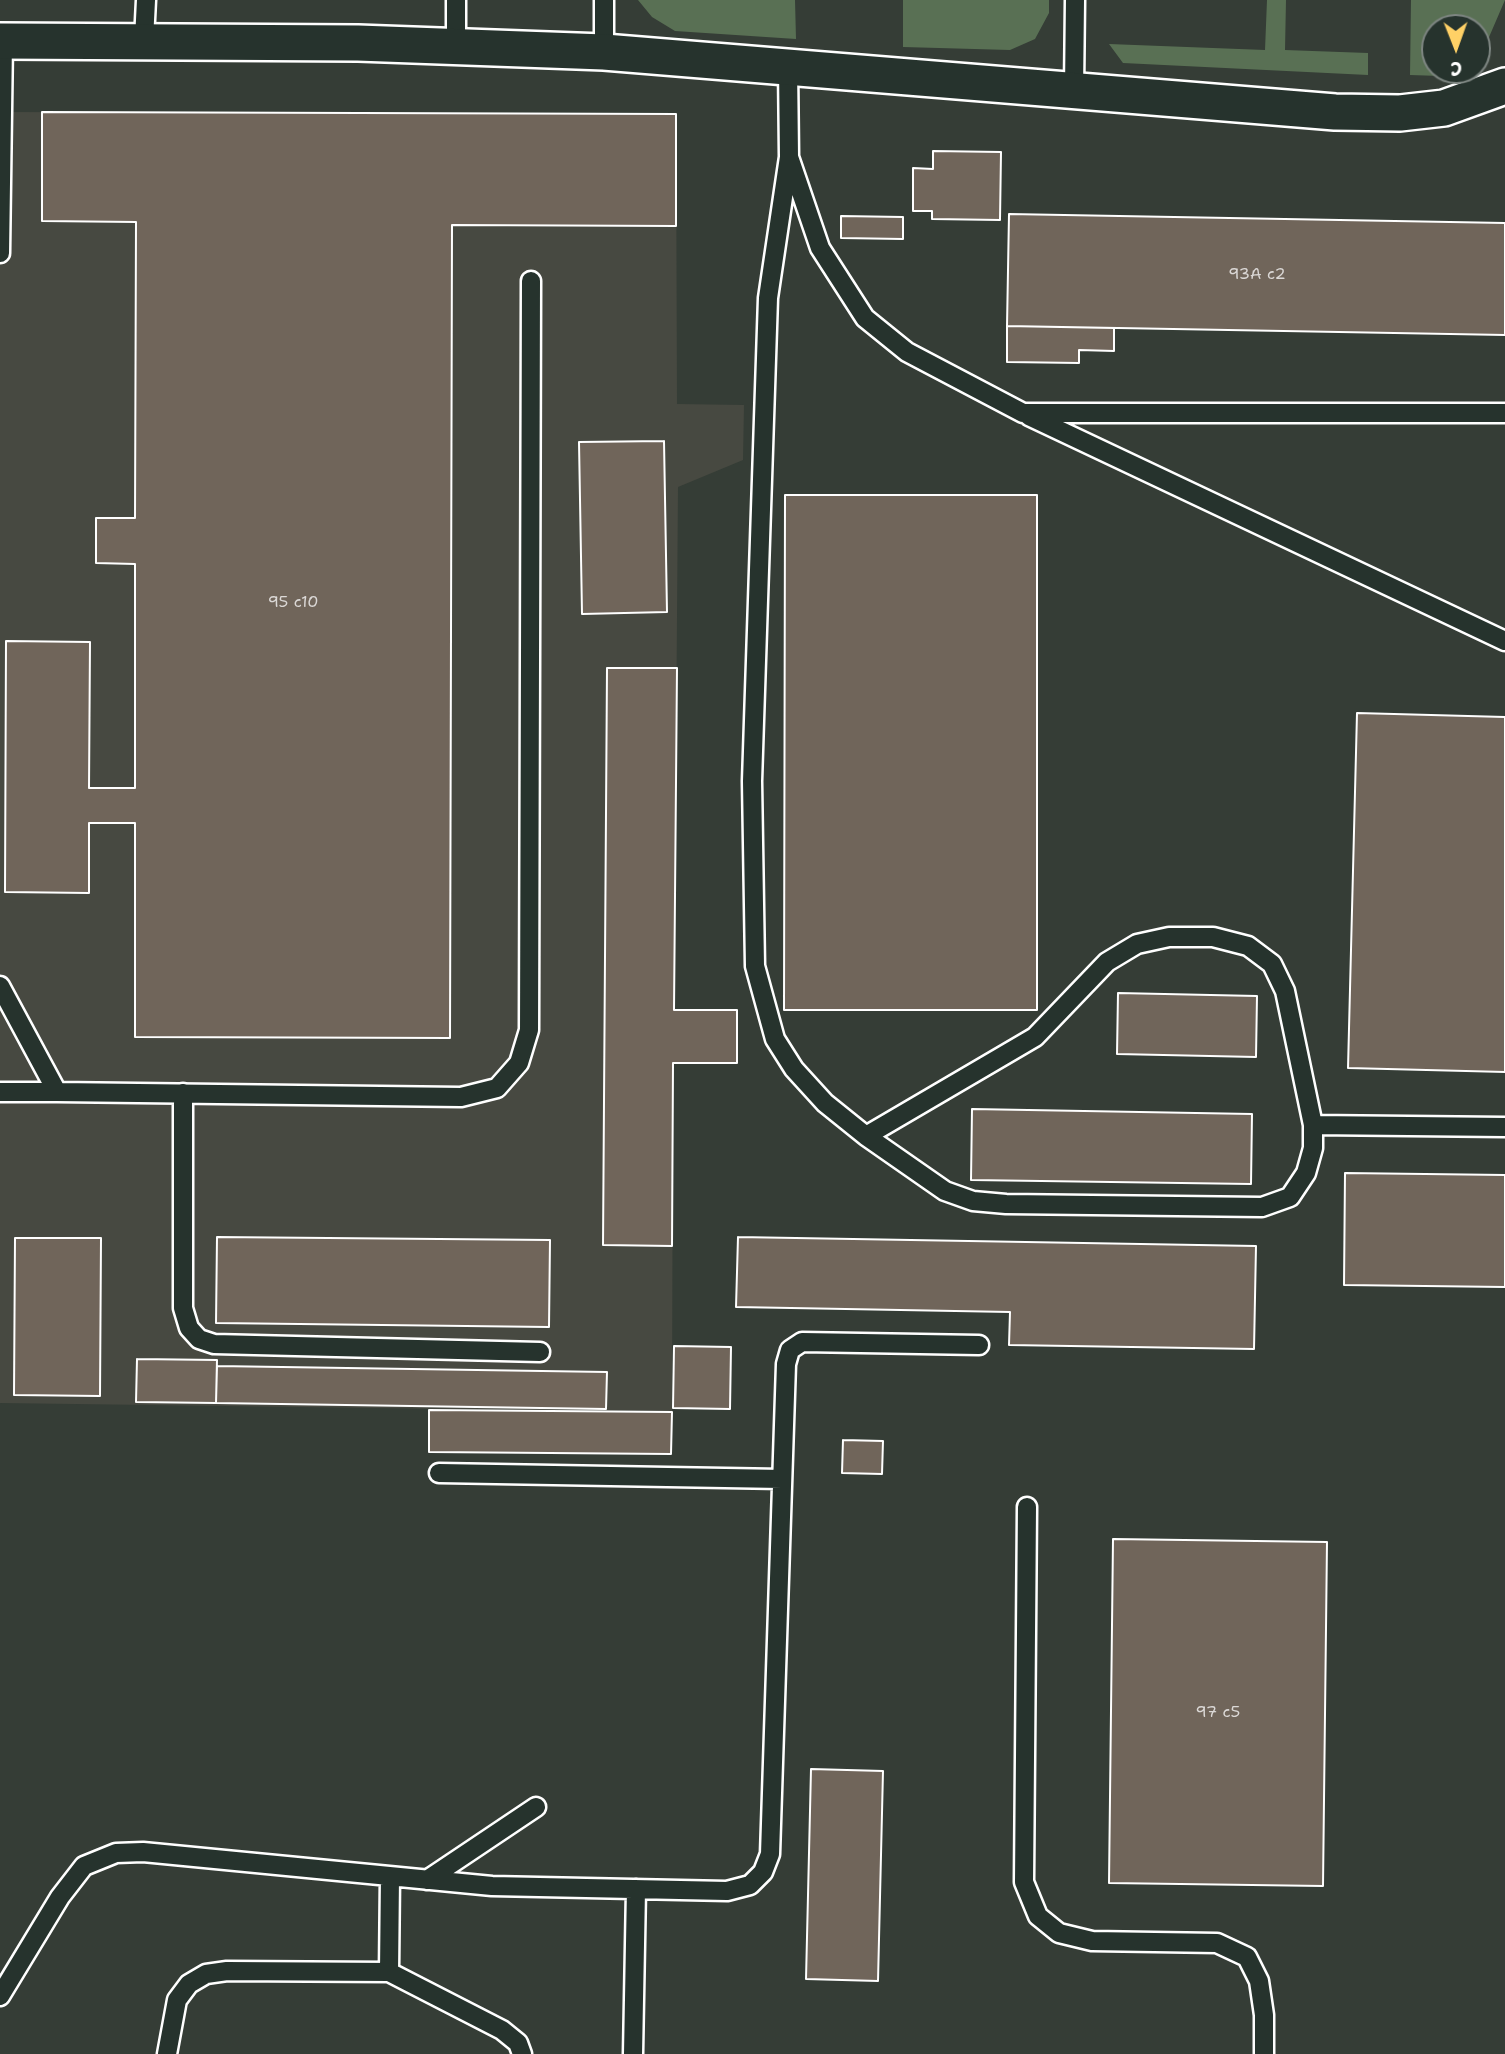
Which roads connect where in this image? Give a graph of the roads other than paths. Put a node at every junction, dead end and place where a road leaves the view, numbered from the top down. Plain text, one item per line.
1 (146, 0) edge
2 (456, 0) edge
3 (604, 0) edge
4 (1075, 0) edge
5 (145, 40) junction
6 (1, 41) edge
7 (456, 47) junction
8 (604, 52) junction
9 (788, 66) junction
10 (1505, 86) edge
11 (1074, 90) junction
12 (789, 157) junction
13 (1, 249) edge
14 (531, 281) dead end
15 (1023, 413) junction
16 (1505, 413) edge
17 (1505, 641) edge
18 (0, 986) edge
19 (0, 1092) edge
20 (57, 1092) junction
21 (183, 1093) junction
22 (1313, 1125) junction
23 (1505, 1127) edge
24 (866, 1136) junction
25 (979, 1345) dead end
26 (540, 1352) dead end
27 (439, 1473) dead end
28 (782, 1479) junction
29 (1027, 1507) dead end
30 (537, 1807) dead end
31 (390, 1877) junction
32 (428, 1880) junction
33 (636, 1889) junction
34 (389, 1972) junction
35 (0, 1996) edge
36 (167, 2054) edge
37 (522, 2054) edge
38 (633, 2054) edge
39 (1264, 2054) edge

1 - 5 lane
2 - 7 lane
3 - 8 lane
4 - 11 lane
5 - 6 street
5 - 7 street
6 - 13 lane
7 - 8 street
8 - 9 street
9 - 11 street
9 - 12 lane
10 - 11 street
12 - 15 lane
12 - 24 lane
14 - 21 lane
15 - 16 lane
15 - 17 lane
18 - 20 lane
19 - 20 lane
20 - 21 lane
21 - 26 lane
22 - 23 lane
22 - 24 lane
22 - 24 lane
25 - 28 lane
27 - 28 lane
28 - 33 lane
29 - 39 lane
30 - 32 lane
31 - 32 lane
31 - 34 lane
31 - 35 lane
32 - 33 lane
33 - 38 lane
34 - 36 lane
34 - 37 lane

